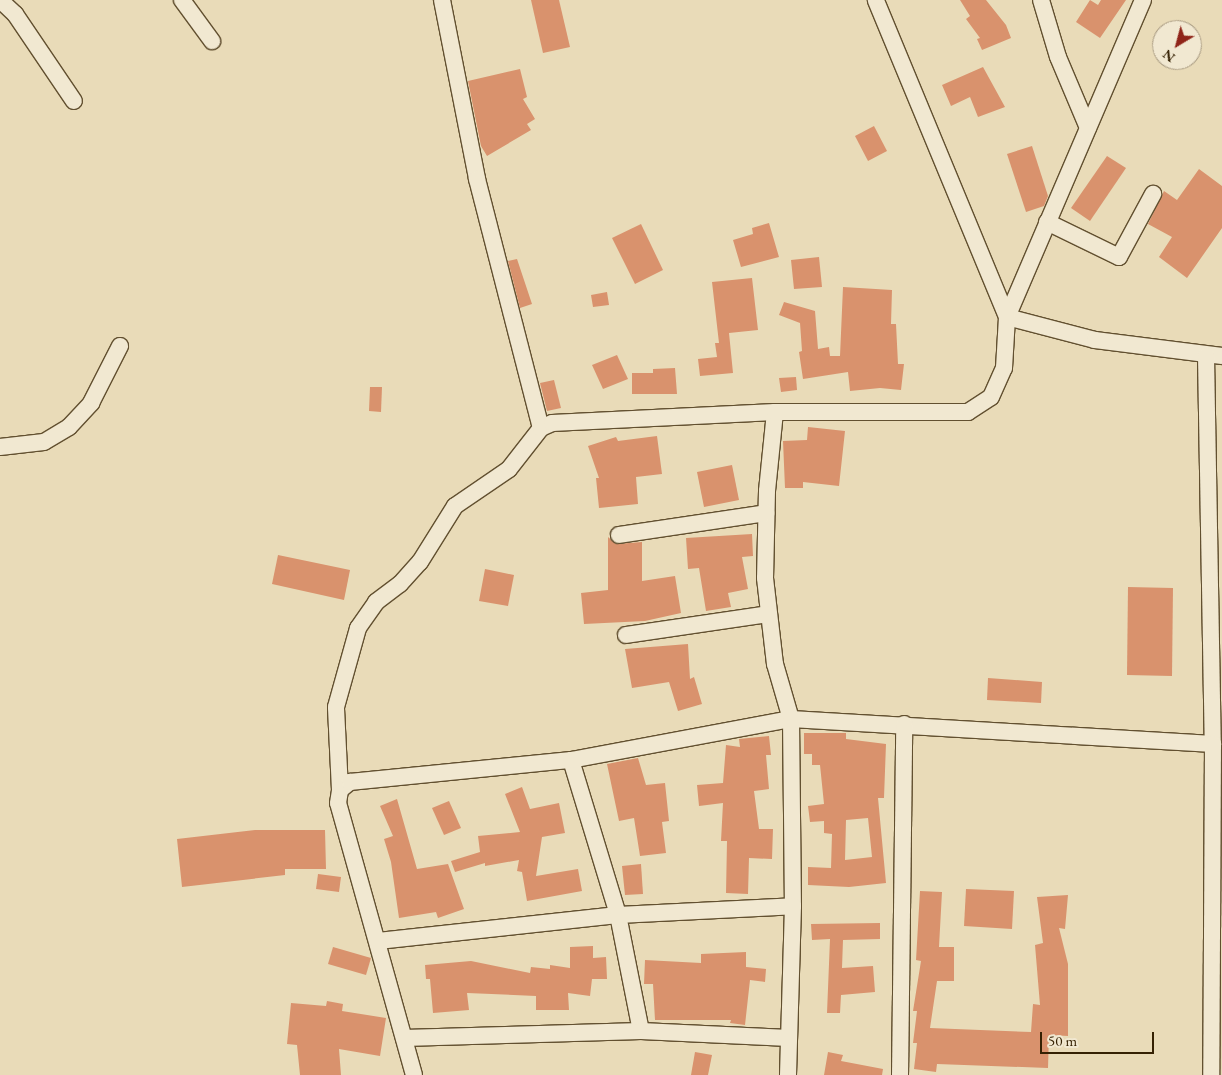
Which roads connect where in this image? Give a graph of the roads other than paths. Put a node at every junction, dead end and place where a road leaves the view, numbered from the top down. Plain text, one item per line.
1 (0, 0) edge
2 (182, 0) edge
3 (442, 0) edge
4 (876, 0) edge
5 (1041, 0) edge
6 (1143, 0) edge
7 (212, 41) dead end
8 (74, 101) dead end
9 (1088, 128) junction
10 (1153, 194) dead end
11 (1047, 222) junction
12 (1007, 317) junction
13 (120, 346) dead end
14 (1214, 356) edge
15 (775, 412) junction
16 (541, 428) junction
17 (0, 447) edge
18 (766, 513) junction
19 (620, 535) dead end
20 (768, 614) junction
21 (626, 635) dead end
22 (790, 719) junction
23 (904, 724) junction
24 (1213, 744) junction
25 (571, 760) junction
26 (340, 790) junction
27 (794, 906) junction
28 (618, 915) junction
29 (378, 941) junction
30 (641, 1030) junction
31 (404, 1038) junction
32 (789, 1038) junction
33 (414, 1075) edge
34 (788, 1075) edge
35 (900, 1075) edge
36 (1211, 1075) edge

1 - 8 street
2 - 7 street
3 - 16 street
4 - 12 street
5 - 9 street
6 - 9 street
9 - 11 street
10 - 11 street
11 - 12 street
12 - 14 street
12 - 15 street
13 - 17 street
14 - 24 street
15 - 16 street
15 - 18 street
16 - 26 street
18 - 19 street
18 - 20 street
20 - 21 street
20 - 22 street
22 - 23 street
22 - 25 street
22 - 27 street
23 - 24 street
23 - 35 street
24 - 36 street
25 - 26 street
25 - 28 street
26 - 29 street
27 - 28 street
27 - 32 street
28 - 29 street
28 - 30 street
29 - 31 street
30 - 31 street
30 - 32 street
31 - 33 street
32 - 34 street

